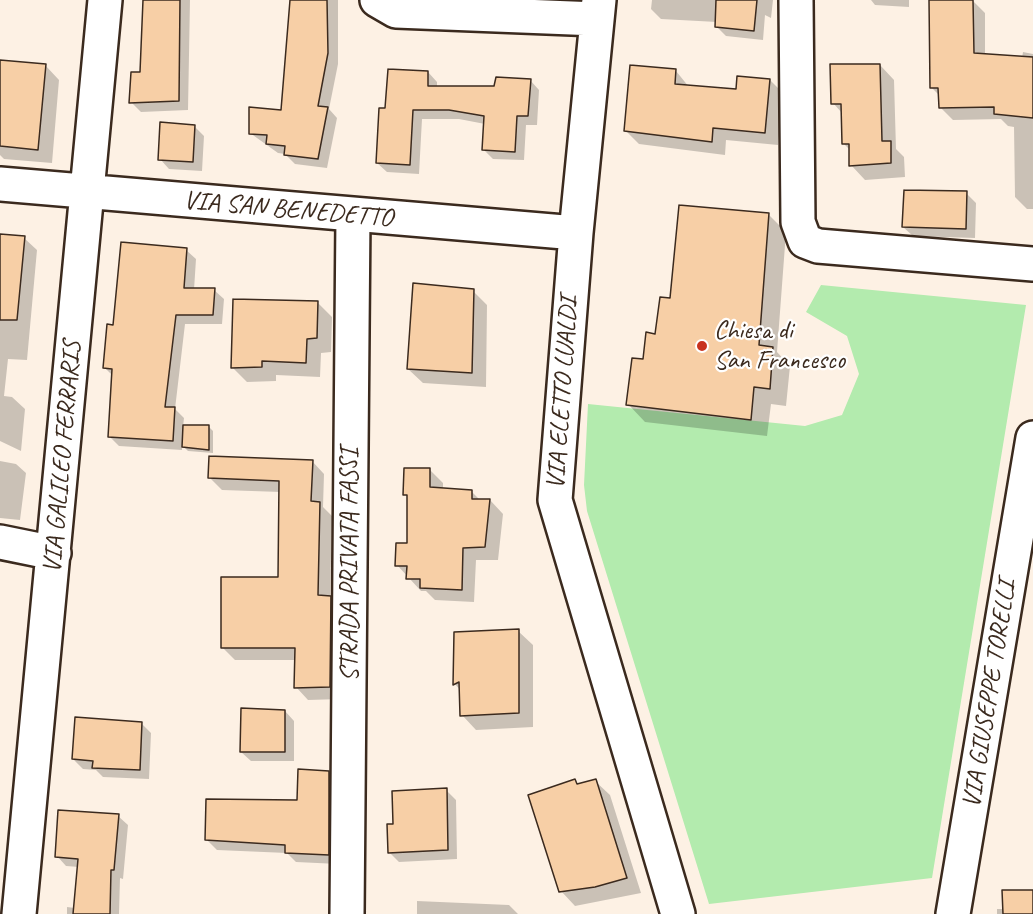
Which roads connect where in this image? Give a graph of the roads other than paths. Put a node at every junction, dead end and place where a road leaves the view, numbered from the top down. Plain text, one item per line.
1 (105, 0) edge
2 (377, 0) edge
3 (796, 0) edge
4 (598, 10) edge
5 (0, 184) edge
6 (88, 194) junction
7 (353, 215) junction
8 (576, 233) junction
9 (1033, 264) edge
10 (1033, 438) edge
11 (0, 542) edge
12 (54, 553) junction
13 (19, 914) edge
14 (347, 914) edge
15 (678, 914) edge
16 (954, 914) edge

1 - 6 street, VIA GALILEO FERRARIS
2 - 4 street
3 - 9 street
4 - 8 street, VIA ELETTO LUALDI
5 - 6 street, VIA SAN BENEDETTO
6 - 7 street, VIA SAN BENEDETTO
6 - 12 street, VIA GALILEO FERRARIS
7 - 8 street, VIA SAN BENEDETTO
7 - 14 street, STRADA PRIVATA FASSI
8 - 15 street, VIA ELETTO LUALDI
10 - 16 street, VIA GIUSEPPE TORELLI
11 - 12 street
12 - 13 street, VIA GALILEO FERRARIS

